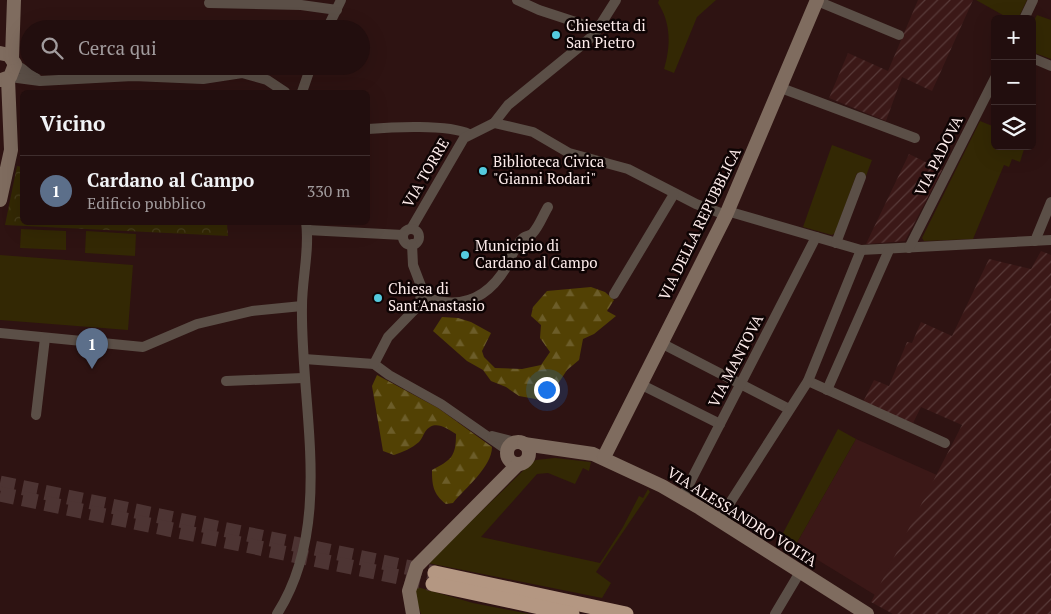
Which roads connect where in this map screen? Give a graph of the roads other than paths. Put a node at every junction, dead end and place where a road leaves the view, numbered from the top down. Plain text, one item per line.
1 (14, 0) edge
2 (341, 0) edge
3 (517, 0) edge
4 (616, 0) edge
5 (817, 0) edge
6 (1033, 0) edge
7 (209, 2) dead end
8 (337, 10) junction
9 (1026, 15) edge
10 (14, 17) junction
11 (332, 20) edge
12 (597, 29) junction
13 (899, 35) dead end
14 (0, 49) edge
15 (1036, 60) edge
16 (1051, 66) edge
17 (6, 70) edge
18 (20, 75) edge
19 (21, 75) edge
20 (226, 75) edge
21 (253, 75) edge
22 (308, 75) edge
23 (991, 86) edge
24 (781, 88) junction
25 (282, 90) edge
26 (303, 90) edge
27 (494, 123) junction
28 (370, 129) edge
29 (469, 134) junction
30 (915, 138) dead end
31 (861, 177) dead end
32 (674, 194) junction
33 (0, 200) edge
34 (1051, 202) edge
35 (548, 207) dead end
36 (727, 213) junction
37 (306, 226) edge
38 (407, 232) junction
39 (816, 237) junction
40 (1051, 240) edge
41 (1036, 241) junction
42 (836, 243) junction
43 (910, 248) junction
44 (861, 250) junction
45 (889, 250) junction
46 (614, 294) dead end
47 (422, 296) junction
48 (302, 306) junction
49 (0, 332) edge
50 (45, 338) junction
51 (661, 343) junction
52 (304, 359) junction
53 (374, 364) junction
54 (303, 378) junction
55 (808, 381) junction
56 (226, 382) dead end
57 (741, 383) junction
58 (640, 384) junction
59 (827, 390) junction
60 (790, 409) junction
61 (36, 415) dead end
62 (720, 424) junction
63 (945, 443) dead end
64 (517, 453) junction
65 (604, 457) junction
66 (682, 498) junction
67 (719, 520) junction
68 (800, 572) junction
69 (277, 614) edge
70 (413, 614) edge
71 (572, 614) edge
72 (626, 614) edge
73 (775, 614) edge
74 (867, 614) edge

1 - 10 street
2 - 8 street
3 - 12 street
4 - 12 street
5 - 13 street
5 - 24 street, VIA DELLA REPUBBLICA
6 - 9 street
7 - 8 street
8 - 11 street
10 - 14 street
10 - 17 street
12 - 27 street
15 - 16 street
17 - 18 street
17 - 33 street
19 - 20 street
21 - 25 street
22 - 26 street
23 - 43 street, VIA PADOVA
24 - 30 street
24 - 36 street, VIA DELLA REPUBBLICA
27 - 29 street
27 - 32 street
28 - 29 street
29 - 38 street, VIA TORRE
31 - 42 street
32 - 36 street
32 - 46 street
34 - 41 street
35 - 47 street
36 - 39 street
36 - 51 street, VIA DELLA REPUBBLICA
37 - 38 street
37 - 48 street
38 - 47 street
39 - 42 street
39 - 57 street, VIA MANTOVA
40 - 41 street
41 - 43 street
42 - 44 street
43 - 45 street
44 - 45 street
44 - 55 street
45 - 59 street
47 - 53 street
48 - 50 street
48 - 52 street
49 - 50 street
50 - 61 street
51 - 57 street
51 - 58 street, VIA DELLA REPUBBLICA
52 - 53 street
52 - 54 street
53 - 64 street, VIA ALESSANDRO VOLTA
54 - 56 street
54 - 69 street
55 - 59 street
55 - 60 street
57 - 60 street
57 - 62 street, VIA MANTOVA
58 - 62 street
58 - 65 street, VIA DELLA REPUBBLICA
59 - 63 street
60 - 67 street
62 - 66 street, VIA MANTOVA
64 - 65 street, VIA ALESSANDRO VOLTA
64 - 70 street
65 - 66 street, VIA ALESSANDRO VOLTA
66 - 67 street, VIA ALESSANDRO VOLTA
67 - 68 street, VIA ALESSANDRO VOLTA
68 - 73 street
68 - 74 street, VIA ALESSANDRO VOLTA
71 - 72 highway

